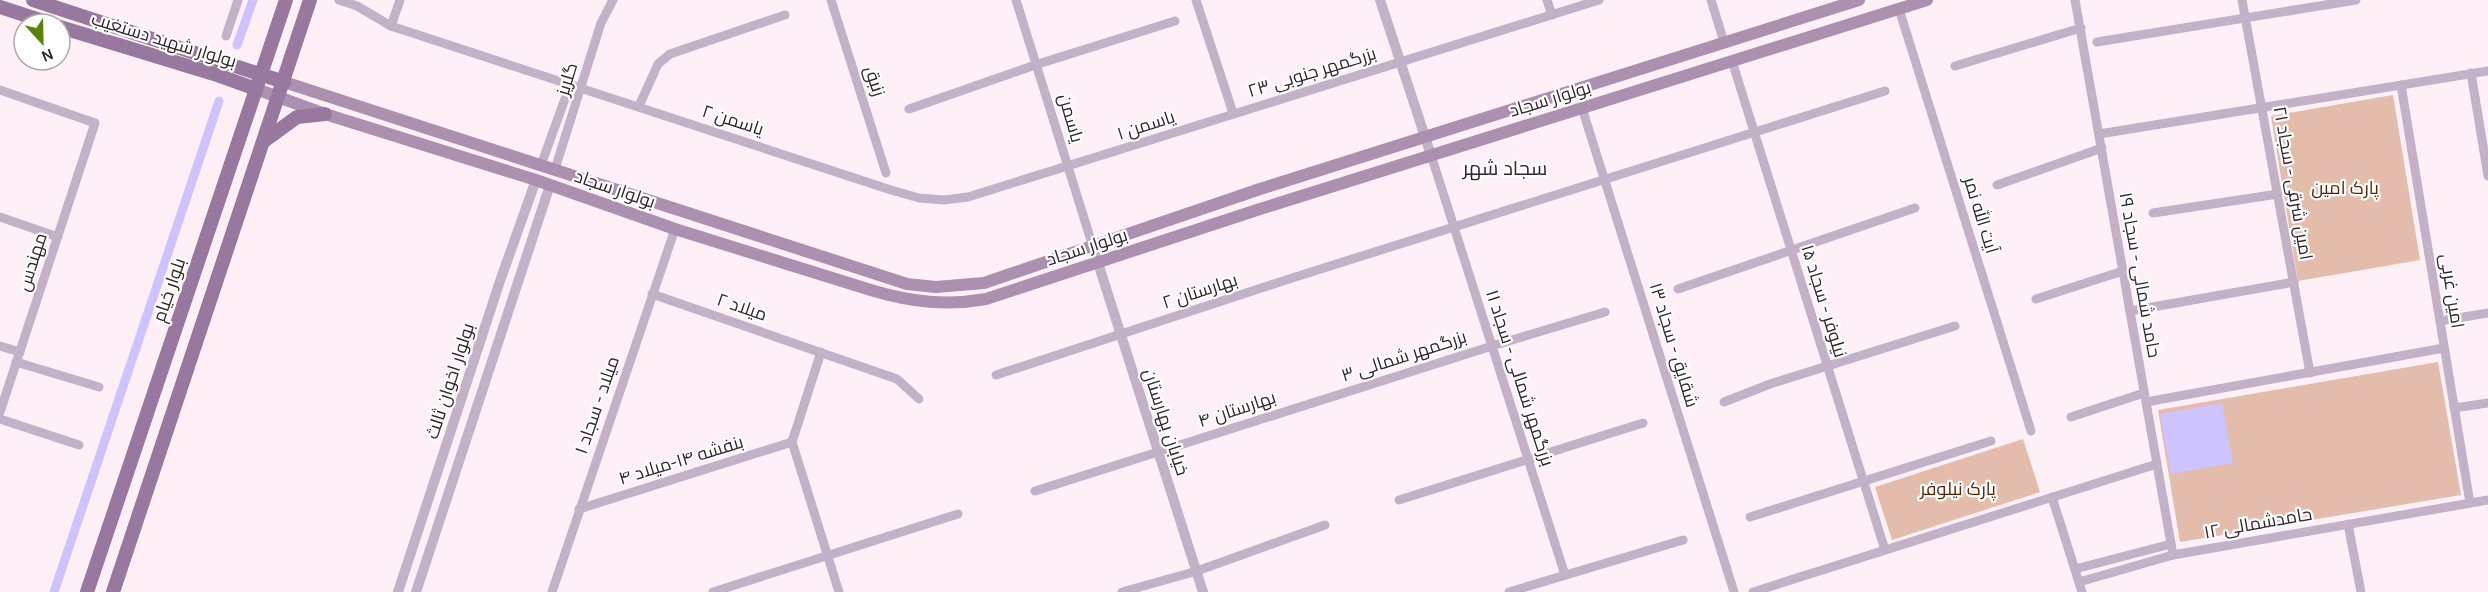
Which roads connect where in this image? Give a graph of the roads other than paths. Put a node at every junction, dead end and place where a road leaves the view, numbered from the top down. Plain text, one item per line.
1 (33, 0) edge
2 (238, 0) edge
3 (286, 0) edge
4 (310, 0) edge
5 (339, 0) edge
6 (399, 0) edge
7 (613, 0) edge
8 (831, 0) edge
9 (1016, 0) edge
10 (1196, 0) edge
11 (1380, 0) edge
12 (1547, 0) edge
13 (1599, 0) edge
14 (1711, 0) edge
15 (1859, 0) edge
16 (1927, 0) edge
17 (2075, 0) edge
18 (2242, 0) edge
19 (2356, 0) edge
20 (2327, 2) edge
21 (0, 7) edge
22 (1899, 9) junction
23 (15, 12) edge
24 (784, 15) dead end
25 (1552, 15) junction
26 (2246, 18) junction
27 (1175, 21) dead end
28 (391, 26) junction
29 (2081, 28) junction
30 (72, 31) edge
31 (226, 36) dead end
32 (1724, 42) junction
33 (2097, 42) dead end
34 (1732, 61) junction
35 (1400, 62) junction
36 (1038, 64) junction
37 (1955, 66) dead end
38 (2488, 70) edge
39 (261, 73) junction
40 (2471, 73) junction
41 (284, 82) junction
42 (570, 85) junction
43 (2401, 85) junction
44 (582, 88) junction
45 (256, 89) junction
46 (0, 90) edge
47 (1885, 91) dead end
48 (279, 98) junction
49 (639, 106) junction
50 (1582, 108) junction
51 (2262, 108) junction
52 (909, 109) dead end
53 (1233, 113) junction
54 (325, 114) junction
55 (1754, 132) junction
56 (2099, 134) junction
57 (1425, 136) junction
58 (263, 143) junction
59 (2486, 144) edge
60 (2102, 148) junction
61 (1431, 155) junction
62 (541, 165) junction
63 (1068, 167) junction
64 (555, 169) junction
65 (886, 173) dead end
66 (2488, 176) edge
67 (1605, 179) junction
68 (536, 180) junction
69 (550, 185) junction
70 (1997, 185) dead end
71 (2278, 194) junction
72 (1916, 208) dead end
73 (2153, 213) dead end
74 (0, 217) edge
75 (1454, 227) junction
76 (675, 229) junction
77 (58, 237) junction
78 (1093, 246) junction
79 (1791, 249) junction
80 (1098, 262) junction
81 (2123, 271) junction
82 (2294, 282) junction
83 (1678, 290) dead end
84 (652, 294) junction
85 (2036, 299) dead end
86 (2130, 311) junction
87 (1605, 312) dead end
88 (2488, 313) edge
89 (2440, 321) junction
90 (1955, 326) dead end
91 (1121, 334) junction
92 (0, 346) edge
93 (1492, 346) junction
94 (2444, 348) junction
95 (20, 352) junction
96 (821, 352) junction
97 (16, 363) junction
98 (1827, 366) junction
99 (2310, 373) junction
100 (996, 375) dead end
101 (99, 387) dead end
102 (1326, 398) joint
103 (2145, 398) junction
104 (919, 399) dead end
105 (1724, 402) dead end
106 (2488, 403) edge
107 (2454, 408) junction
108 (0, 412) edge
109 (2071, 417) dead end
110 (0, 419) edge
111 (1643, 423) dead end
112 (2031, 431) dead end
113 (1991, 441) dead end
114 (792, 442) junction
115 (79, 445) dead end
116 (1158, 451) junction
117 (1529, 460) junction
118 (2157, 464) junction
119 (1863, 481) junction
120 (1035, 491) dead end
121 (2052, 497) junction
122 (1399, 500) dead end
123 (2488, 500) edge
124 (2470, 503) junction
125 (579, 509) junction
126 (958, 514) dead end
127 (1750, 517) dead end
128 (2348, 524) junction
129 (1325, 525) dead end
130 (1683, 540) dead end
131 (2171, 544) junction
132 (1885, 550) junction
133 (2173, 555) junction
134 (828, 556) junction
135 (2074, 569) junction
136 (1197, 571) junction
137 (1565, 575) junction
138 (2079, 582) junction
139 (419, 590) edge
140 (87, 592) edge
141 (112, 592) edge
142 (398, 592) edge
143 (552, 592) edge
144 (713, 592) edge
145 (839, 592) edge
146 (1122, 592) edge
147 (1203, 592) edge
148 (1509, 592) edge
149 (1734, 592) edge
150 (1753, 592) edge
151 (2082, 592) edge
152 (2361, 592) edge

1 - 39 main road, بولوار شهید دستغیب
2 - 31 street
3 - 39 main road, بلوار خیام
4 - 41 main road
5 - 28 street, یاسمن ۲
6 - 28 street
7 - 44 street, گلریز
8 - 65 street, زنبق
9 - 36 street, یاسمن
10 - 53 street
11 - 35 street
12 - 25 street
13 - 25 street, بزرگمهر جنوبی ۲۳
14 - 32 street
15 - 32 main road, بولوار سجاد
16 - 22 main road, بولوار سجاد
17 - 29 street, حامد شمالی - سجاد ۱۹
18 - 26 street, امین شرقی - سجاد ۲۱
19 - 20 street
20 - 26 street
21 - 23 main road
22 - 34 main road, بولوار سجاد
22 - 112 street, آیت الله نمر
24 - 49 street
25 - 35 street, بزرگمهر جنوبی ۲۳
26 - 33 street
26 - 51 street, امین شرقی - سجاد ۲۱
27 - 36 street
28 - 42 street, یاسمن ۲
29 - 37 street
29 - 56 street, حامد شمالی - سجاد ۱۹
30 - 45 main road, بولوار شهید دستغیب
32 - 57 main road, بولوار سجاد
34 - 50 main road, بولوار سجاد
34 - 55 street, نیلوفر - سجاد ۱۵
35 - 53 street, بزرگمهر جنوبی ۲۳
35 - 57 street
36 - 52 street
36 - 63 street, یاسمن
38 - 40 street
39 - 41 main road, بولوار شهید دستغیب
39 - 45 main road, بلوار خیام
40 - 43 street
40 - 59 street
41 - 48 main road
41 - 62 main road, بولوار سجاد
42 - 44 street, یاسمن ۲
42 - 62 street, گلریز
43 - 51 street
43 - 89 street, امین غربی
44 - 49 street, یاسمن ۲
44 - 64 street, گلریز
45 - 48 main road, بولوار سجاد
45 - 140 main road, بلوار خیام
46 - 77 street, مهندس
47 - 55 street, بهارستان ۲
48 - 54 main road, بولوار سجاد
48 - 58 main road
49 - 63 street, یاسمن ۲
50 - 61 main road, بولوار سجاد
50 - 67 street, شقایق - سجاد ۱۳
51 - 56 street
51 - 71 street, امین شرقی - سجاد ۲۱
53 - 63 street, یاسمن ۱
54 - 58 main road
54 - 68 main road, بولوار سجاد
55 - 67 street, بهارستان ۲
55 - 79 street, نیلوفر - سجاد ۱۵
56 - 60 street, حامد شمالی - سجاد ۱۹
57 - 61 street
57 - 78 main road, بولوار سجاد
58 - 141 main road
59 - 66 street
60 - 70 street
60 - 81 street, حامد شمالی - سجاد ۱۹
61 - 75 street, بزرگمهر شمالی - سجاد ۱۱
61 - 80 main road, بولوار سجاد
62 - 64 main road, بولوار سجاد
62 - 68 main road
63 - 78 street, یاسمن
64 - 69 main road
64 - 78 main road, بولوار سجاد
67 - 75 street, بهارستان ۲
67 - 149 street, شقایق - سجاد ۱۳
68 - 69 main road, بولوار سجاد
68 - 142 street, بولوار اخوان ثالث
69 - 76 main road, بولوار سجاد
69 - 139 street
71 - 73 street
71 - 82 street, امین شرقی - سجاد ۲۱
72 - 79 street
74 - 77 street
75 - 91 street, بهارستان ۲
75 - 93 street, بزرگمهر شمالی - سجاد ۱۱
76 - 80 main road, بولوار سجاد
76 - 84 street, میلاد - سجاد ۱
77 - 95 street, مهندس
78 - 80 street, یاسمن
79 - 83 street
79 - 98 street, نیلوفر - سجاد ۱۵
80 - 91 street, خیابان بهارستان
81 - 85 street
81 - 86 street, حامد شمالی - سجاد ۱۹
82 - 86 street
82 - 99 street, امین شرقی - سجاد ۲۱
84 - 96 street, میلاد ۲
84 - 125 street, میلاد - سجاد ۱
86 - 103 street, حامد شمالی - سجاد ۱۹
87 - 93 street, بزرگمهر شمالی ۳
88 - 89 street
89 - 94 street, امین غربی
90 - 98 street
91 - 100 street, بهارستان ۲
91 - 116 street, خیابان بهارستان
92 - 95 street
93 - 102 street, بزرگمهر شمالی ۳
93 - 117 street, بزرگمهر شمالی - سجاد ۱۱
94 - 99 street
94 - 107 street, امین غربی
95 - 97 street, مهندس
96 - 104 street, میلاد ۲
96 - 114 street
97 - 101 street
97 - 108 street, مهندس
98 - 105 street
98 - 119 street, نیلوفر - سجاد ۱۵
99 - 103 street
102 - 116 street, بهارستان ۴
103 - 109 street
103 - 118 street, حامد شمالی - سجاد ۱۹
106 - 107 street
107 - 124 street, امین غربی
110 - 115 street
111 - 117 street
113 - 119 street
114 - 125 street, بنفشه ۱۴-میلاد ۴
114 - 134 street
116 - 120 street, بهارستان ۴
116 - 136 street, خیابان بهارستان
117 - 122 street
117 - 137 street, بزرگمهر شمالی - سجاد ۱۱
118 - 121 street
118 - 131 street, حامد شمالی - سجاد ۱۹
119 - 127 street
119 - 132 street, نیلوفر - سجاد ۱۵
121 - 132 street
121 - 135 street
123 - 124 street, حامدشمالی ۱۲
124 - 128 street, حامدشمالی ۱۲
125 - 143 street, میلاد - سجاد ۱
126 - 134 street
128 - 133 street, حامدشمالی ۱۲
128 - 152 street
129 - 136 street
130 - 137 street
131 - 133 street, حامد شمالی - سجاد ۱۹
131 - 135 street
132 - 150 street
133 - 138 street, حامدشمالی ۱۲
134 - 144 street
134 - 145 street
135 - 138 street
136 - 146 street
136 - 147 street, خیابان بهارستان
137 - 148 street
138 - 151 street

